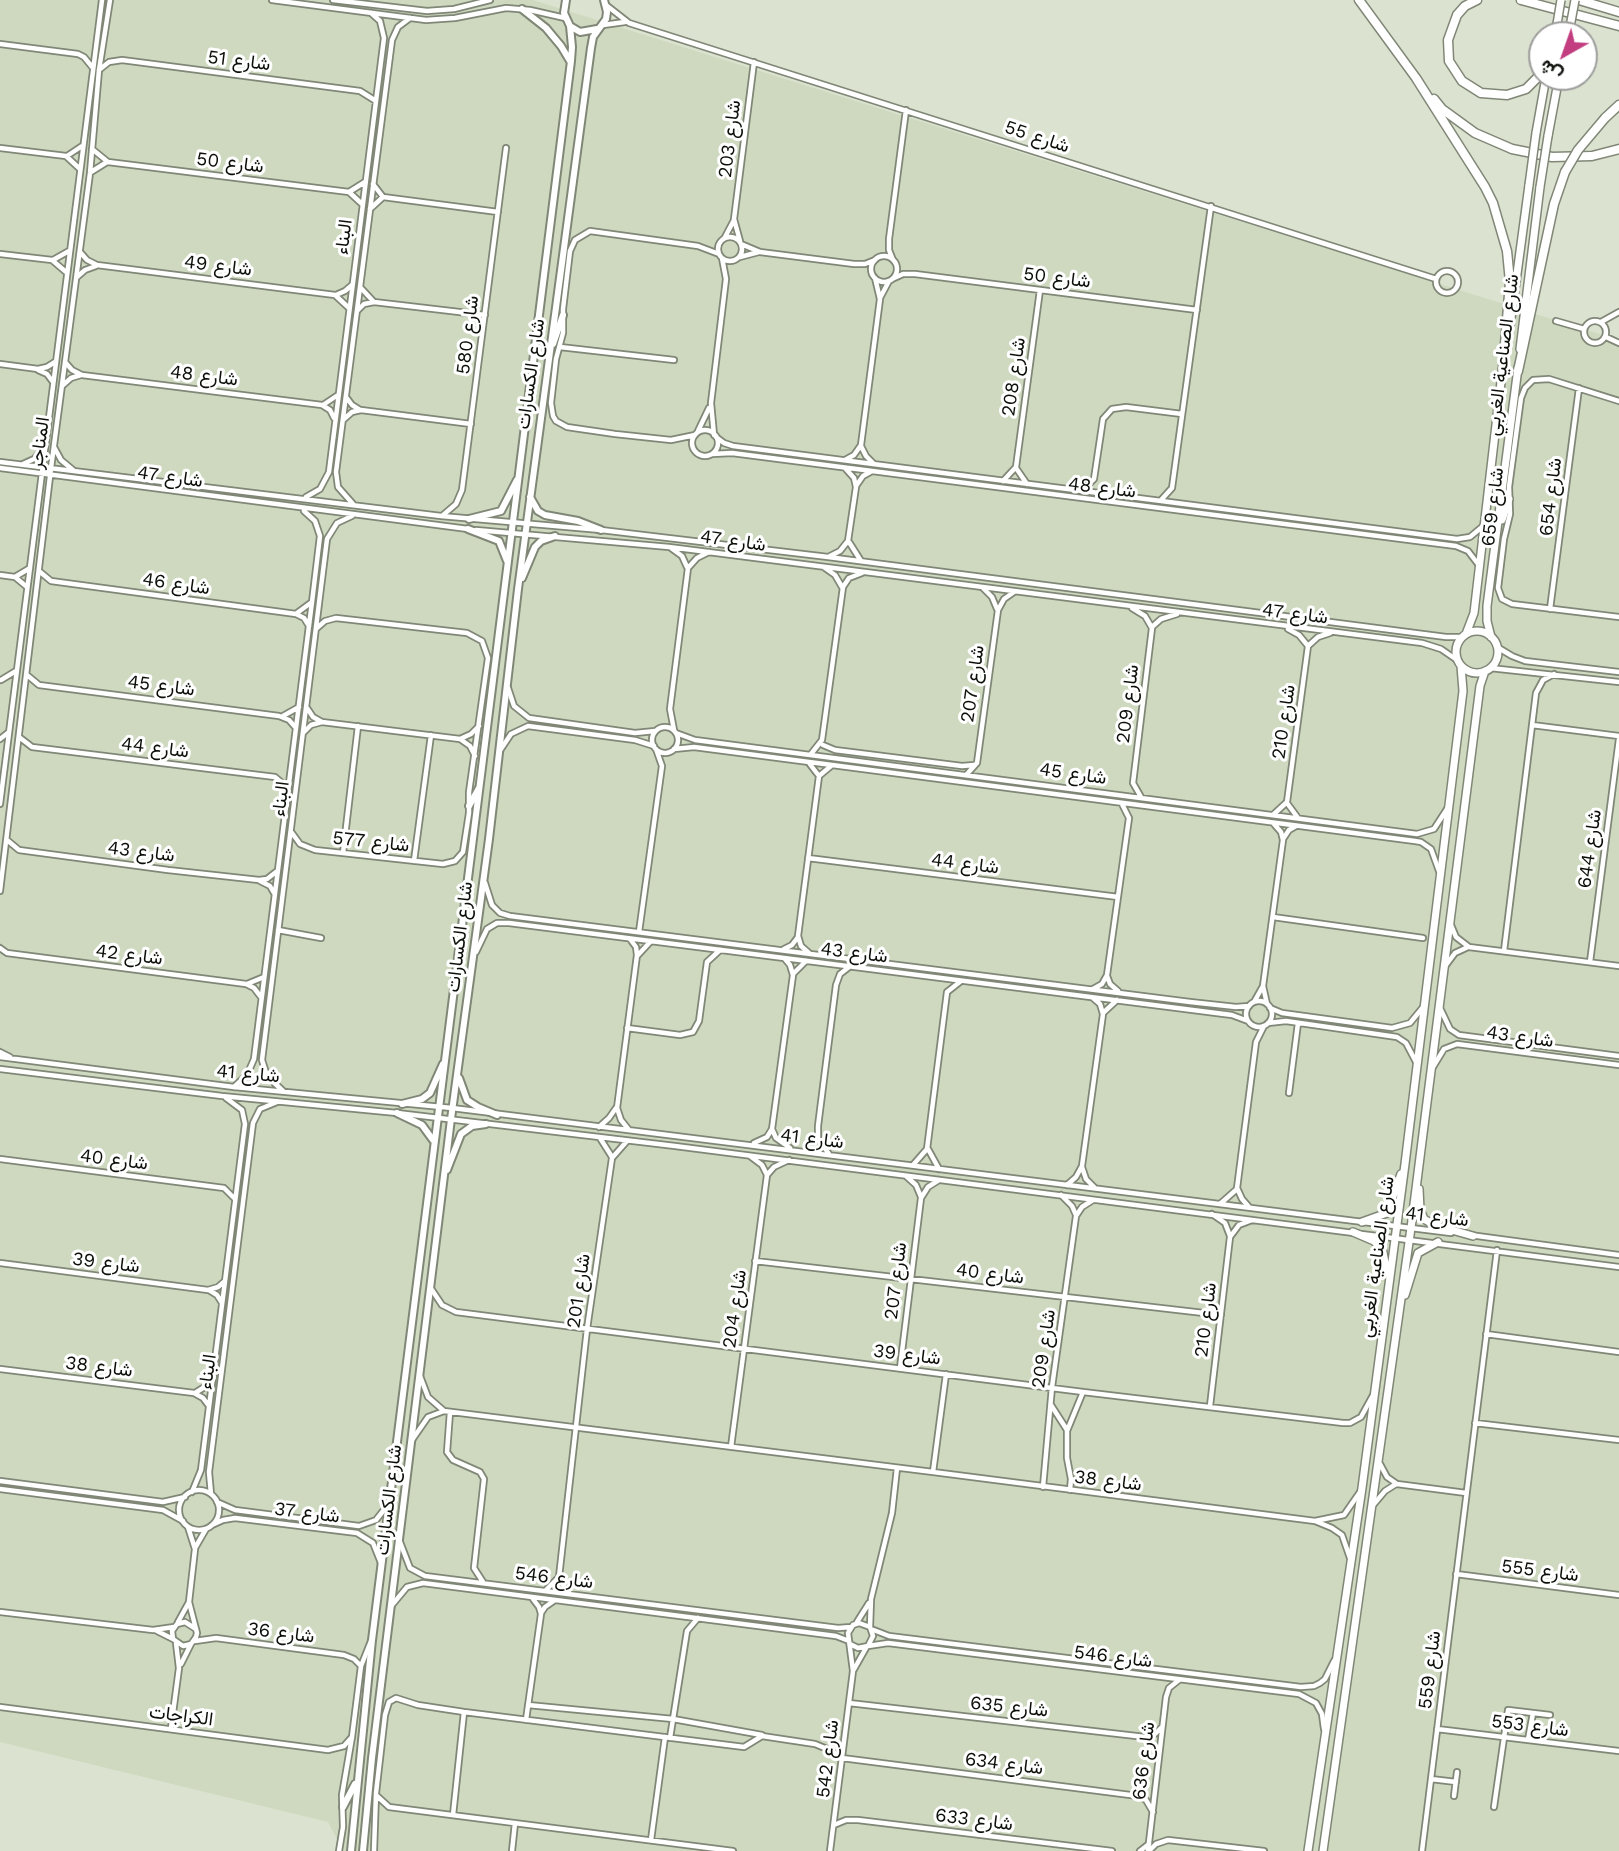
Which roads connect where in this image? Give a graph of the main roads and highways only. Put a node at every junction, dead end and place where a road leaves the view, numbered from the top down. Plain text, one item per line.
1 (1359, 0) edge
2 (1477, 0) edge
3 (1521, 0) edge
4 (1562, 0) edge
5 (1577, 0) edge
6 (1619, 12) edge
7 (1558, 21) edge
8 (1572, 21) edge
9 (1619, 26) edge
10 (1416, 78) junction
11 (1528, 87) edge
12 (1544, 91) edge
13 (1556, 91) edge
14 (1619, 105) edge
15 (1619, 149) edge
16 (1503, 369) junction
17 (1518, 371) junction
18 (1509, 499) road end
19 (1496, 540) junction
20 (1464, 635) junction
21 (1491, 637) junction
22 (1459, 663) junction
23 (1488, 670) junction
24 (1405, 1164) junction
25 (1417, 1181) junction
26 (1362, 1222) road end
27 (1353, 1231) road end
28 (1474, 1236) road end
29 (1438, 1242) road end
30 (1388, 1288) junction
31 (1400, 1305) junction
32 (1308, 1851) edge
33 (1323, 1851) edge

1 - 10 highway
2 - 11 highway
3 - 9 highway
4 - 7 main road, bridge
5 - 6 highway
5 - 8 main road, bridge
10 - 15 highway
10 - 16 highway
12 - 16 main road, شارع الصناعية الغربي, bridge
13 - 17 main road, شارع الصناعية الغربي, bridge
14 - 17 highway, bridge
16 - 20 main road, شارع الصناعية الغربي
17 - 19 main road, شارع الصناعية الغربي
18 - 19 main road
19 - 21 main road, شارع الصناعية الغربي
20 - 21 main road
20 - 22 main road
21 - 23 main road
22 - 23 main road
22 - 24 main road, شارع الصناعية الغربي
23 - 25 main road, شارع الصناعية الغربي
24 - 26 main road
24 - 30 main road, شارع الصناعية الغربي
25 - 28 main road
25 - 31 main road, شارع الصناعية الغربي
27 - 30 main road
29 - 31 main road
30 - 32 main road, شارع الصناعية الغربي
31 - 33 main road, شارع الصناعية الغربي

